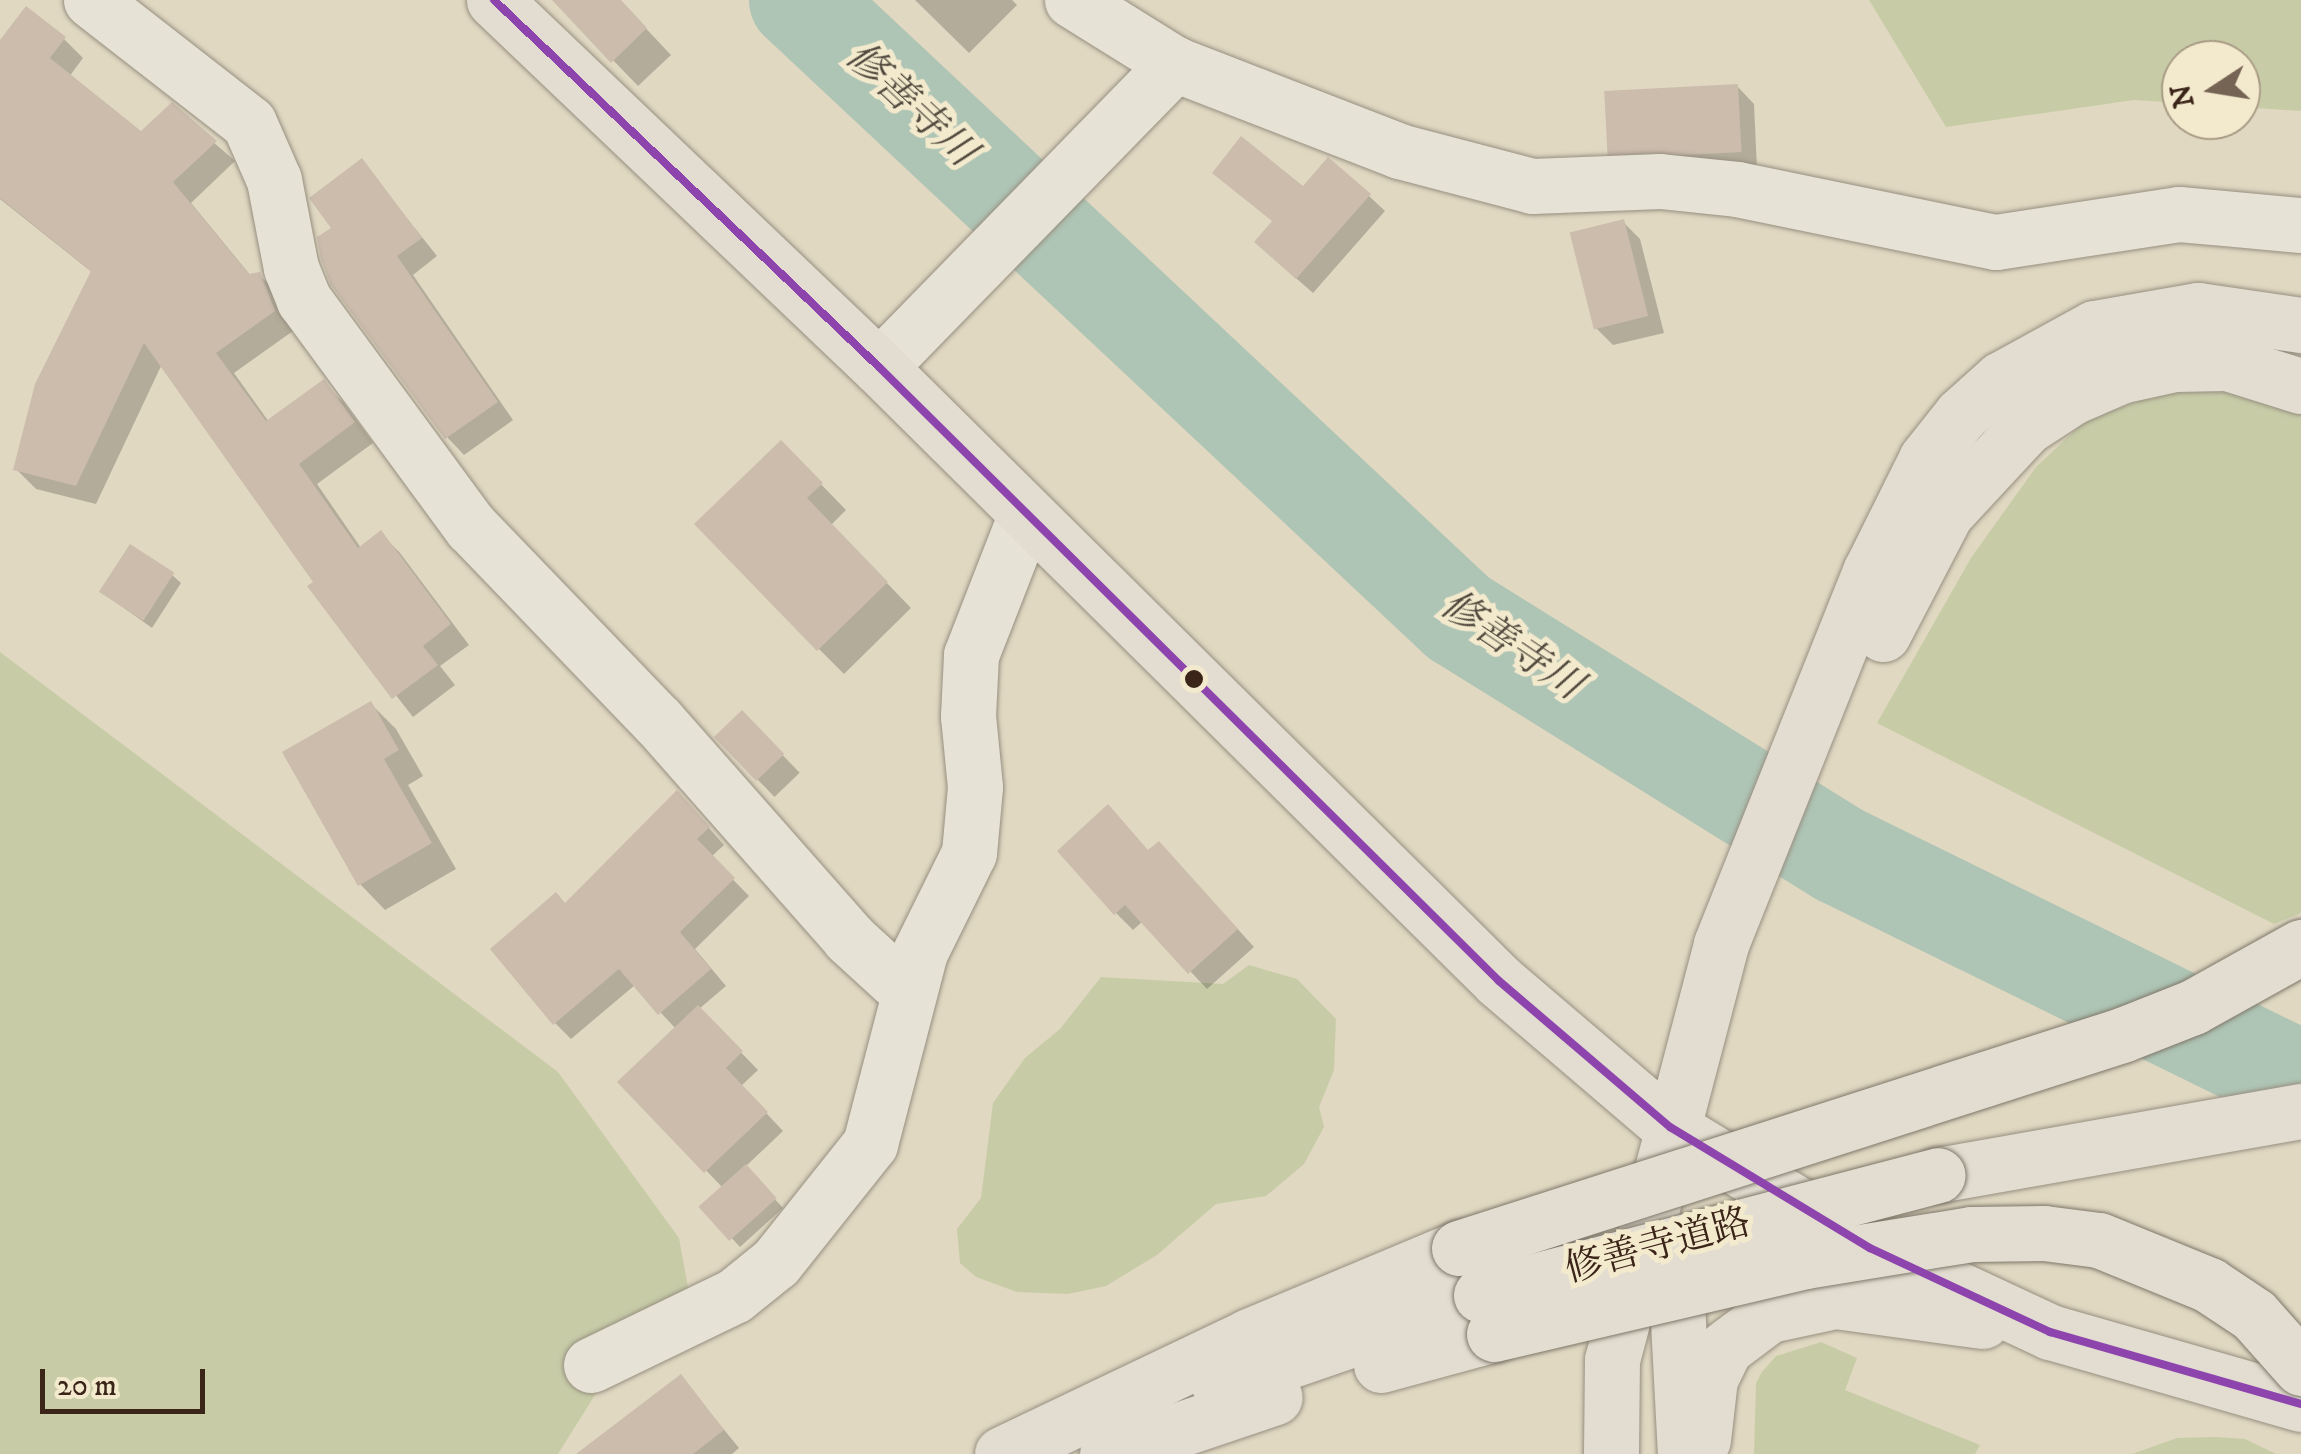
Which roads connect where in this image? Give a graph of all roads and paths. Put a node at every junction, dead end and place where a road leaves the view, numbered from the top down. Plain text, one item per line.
1 (91, 0) edge
2 (494, 0) edge
3 (1072, 0) edge
4 (1176, 64) junction
5 (2301, 224) edge
6 (2301, 325) edge
7 (898, 349) junction
8 (2301, 386) edge
9 (1026, 514) junction
10 (1824, 726) junction
11 (2301, 947) edge
12 (909, 993) junction
13 (2301, 1111) edge
14 (1670, 1127) junction
15 (1478, 1292) junction
16 (2050, 1332) junction
17 (591, 1365) dead end
18 (2301, 1368) edge
19 (2301, 1404) edge
20 (1002, 1454) edge
21 (1034, 1454) edge
22 (1107, 1454) edge
23 (1611, 1454) edge
24 (1685, 1454) edge
25 (1703, 1454) edge

1 - 12 street
2 - 7 highway
3 - 4 street
4 - 5 street
4 - 7 street
6 - 10 highway
7 - 9 highway
8 - 10 highway
9 - 12 street
9 - 14 highway
10 - 14 highway
11 - 15 highway, bridge
12 - 17 street
13 - 15 highway, 修善寺道路, bridge
14 - 16 highway
14 - 23 highway
14 - 24 highway
15 - 18 highway, bridge
15 - 20 highway
15 - 21 highway, 修善寺道路
15 - 22 highway
16 - 19 highway
16 - 25 highway

